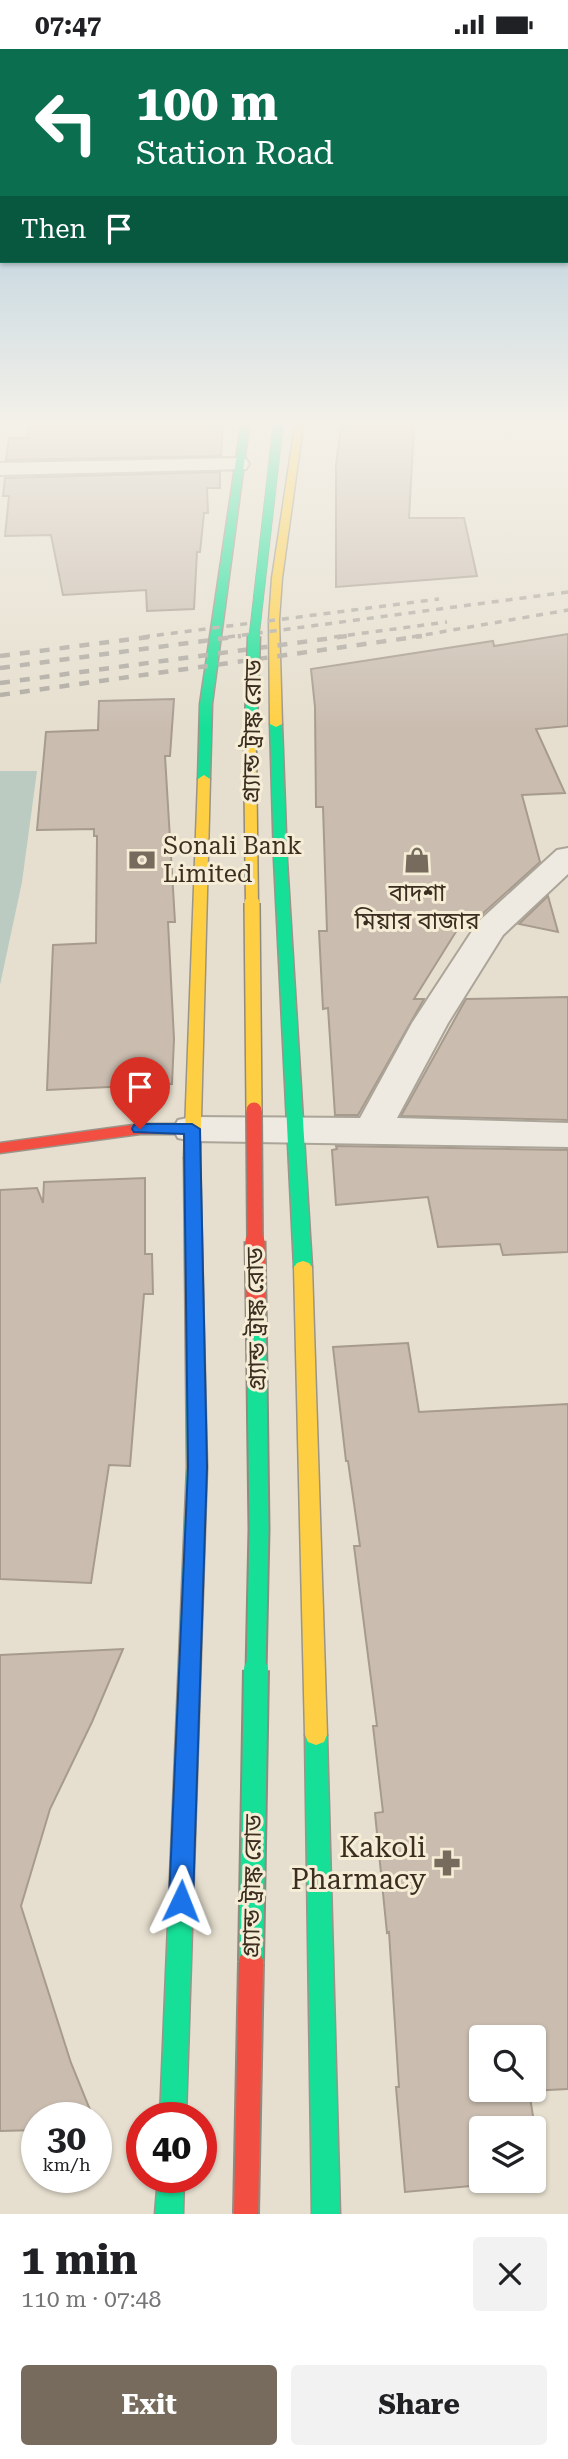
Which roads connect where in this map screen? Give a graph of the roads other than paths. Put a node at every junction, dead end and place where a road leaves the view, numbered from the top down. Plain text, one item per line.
1 (230, 527) edge
2 (265, 527) edge
3 (284, 527) edge
4 (568, 857) edge
5 (192, 1129) junction
6 (298, 1130) junction
7 (372, 1130) junction
8 (568, 1135) edge
9 (0, 1148) edge
10 (174, 2102) edge
11 (170, 2193) edge
12 (169, 2214) edge
13 (246, 2214) edge
14 (326, 2214) edge

1 - 5 main road
2 - 13 main road, গ্র্যান্ড ট্রাঙ্ক রোড, bridge
3 - 6 main road
4 - 7 street
5 - 6 street
5 - 9 main road
5 - 10 main road
6 - 7 street
6 - 14 main road
7 - 8 street
11 - 12 main road

